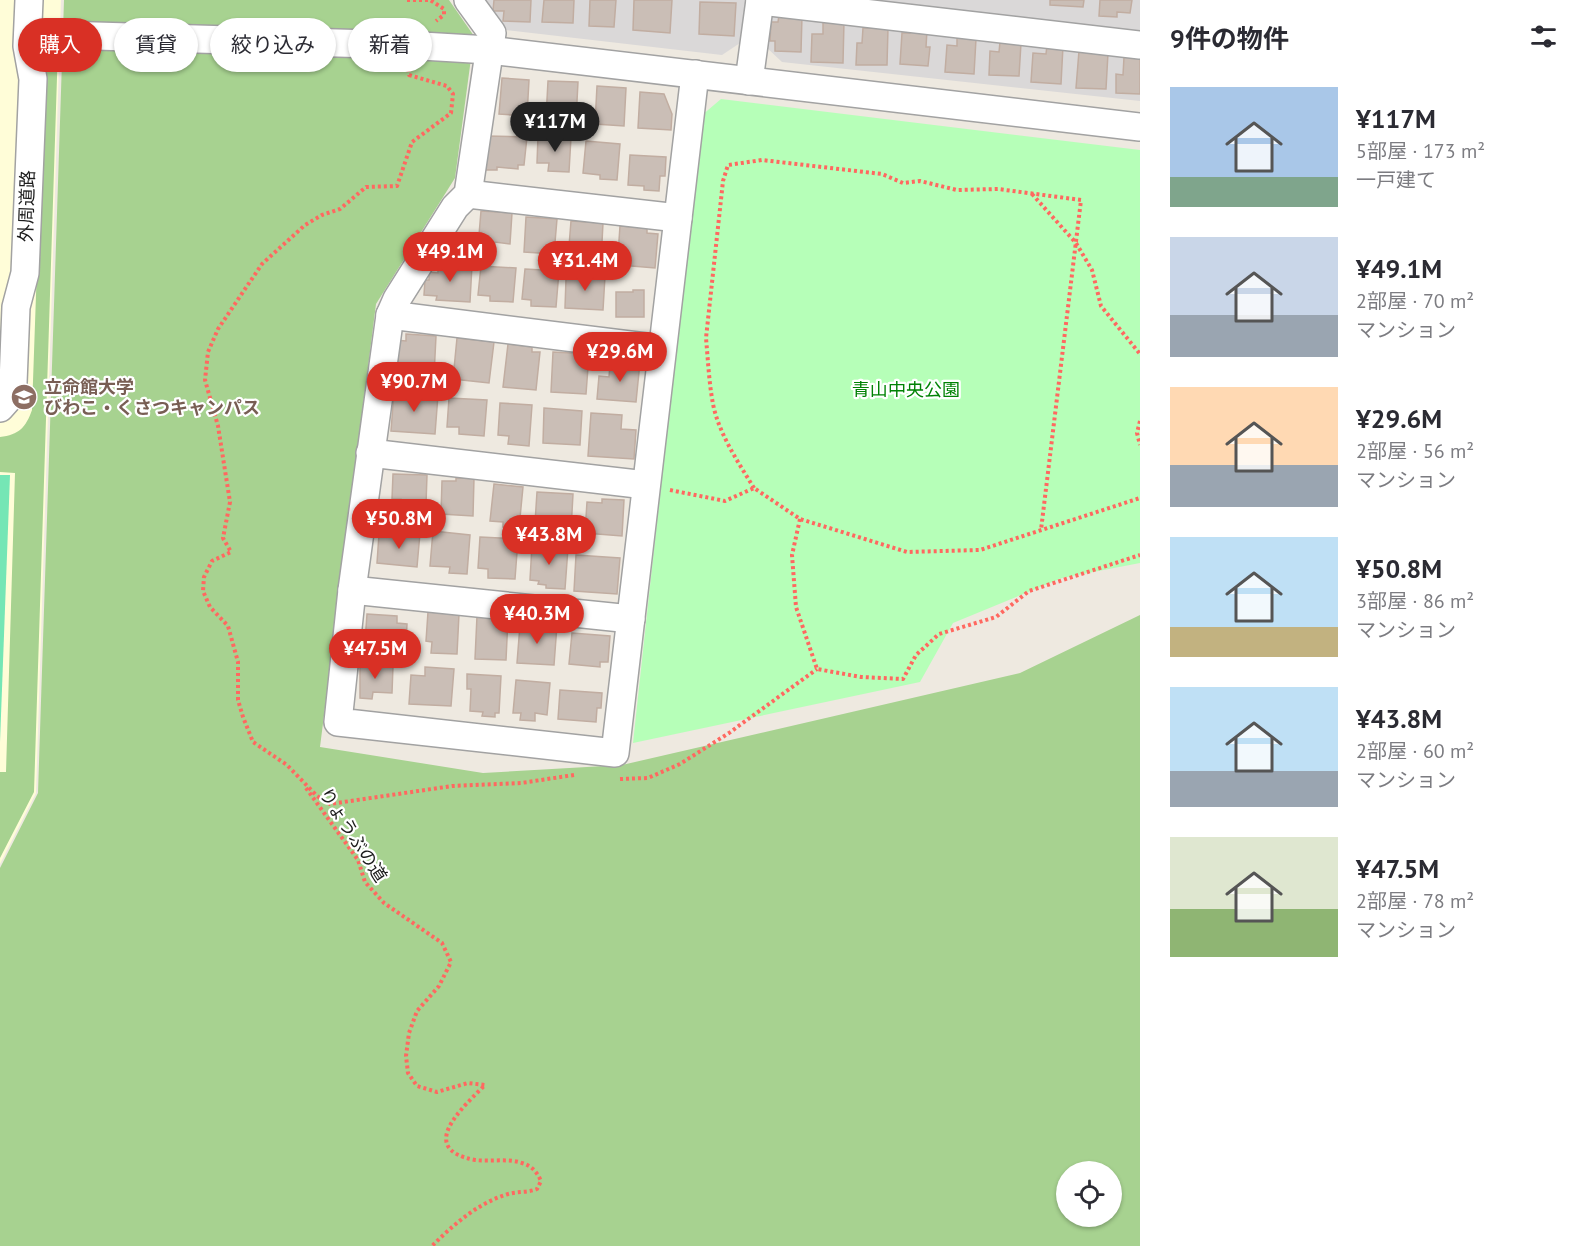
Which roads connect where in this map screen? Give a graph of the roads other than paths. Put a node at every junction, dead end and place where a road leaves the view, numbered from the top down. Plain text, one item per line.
1 (29, 0) edge
2 (468, 0) edge
3 (760, 0) edge
4 (28, 18) edge
5 (102, 36) edge
6 (1140, 45) edge
7 (489, 50) junction
8 (32, 72) edge
9 (695, 74) junction
10 (749, 81) junction
11 (1140, 127) edge
12 (468, 194) junction
13 (678, 218) junction
14 (390, 315) junction
15 (662, 349) junction
16 (0, 408) edge
17 (370, 453) junction
18 (646, 485) junction
19 (352, 590) junction
20 (631, 619) junction

1 - 4 street, 外周道路
2 - 7 street
3 - 6 street
3 - 10 street
5 - 7 street
7 - 9 street
7 - 12 street
8 - 16 street, 外周道路
9 - 10 street
9 - 13 street
10 - 11 street
12 - 13 street
12 - 14 street
13 - 15 street
14 - 15 street
14 - 17 street
15 - 18 street
17 - 18 street
17 - 19 street
18 - 20 street
19 - 20 street
19 - 20 street

